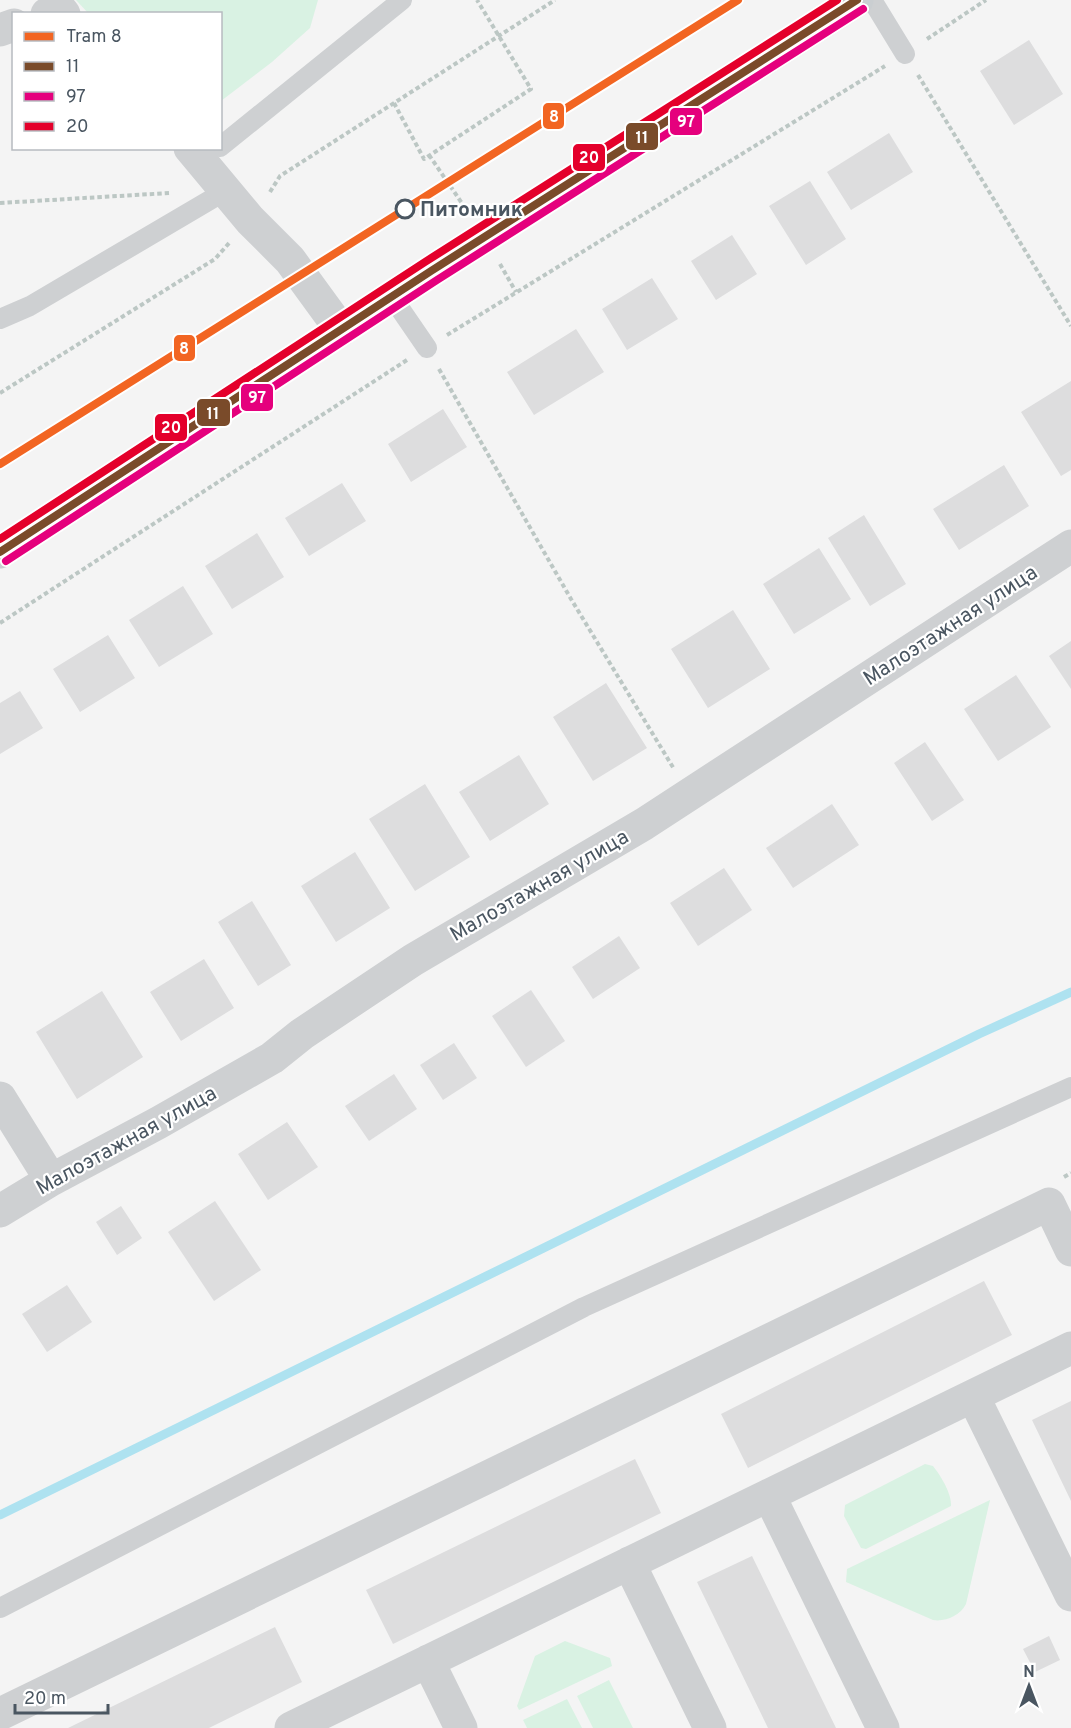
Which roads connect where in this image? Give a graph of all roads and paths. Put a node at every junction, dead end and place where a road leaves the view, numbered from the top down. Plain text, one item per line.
1 (477, 0) edge
2 (555, 0) edge
3 (857, 0) edge
4 (872, 0) edge
5 (986, 0) edge
6 (393, 2) edge
7 (498, 37) junction
8 (905, 54) junction
9 (394, 103) junction
10 (222, 140) edge
11 (208, 151) edge
12 (227, 190) junction
13 (170, 193) dead end
14 (0, 203) edge
15 (250, 220) junction
16 (392, 297) junction
17 (0, 319) edge
18 (1071, 326) edge
19 (341, 330) junction
20 (427, 348) junction
21 (0, 393) edge
22 (1071, 546) edge
23 (0, 552) edge
24 (0, 622) edge
25 (690, 794) junction
26 (1071, 1087) edge
27 (0, 1098) edge
28 (51, 1180) junction
29 (0, 1211) edge
30 (1071, 1250) edge
31 (1071, 1348) edge
32 (973, 1396) junction
33 (769, 1494) junction
34 (629, 1563) junction
35 (1071, 1595) edge
36 (0, 1608) edge
37 (428, 1661) junction
38 (0, 1714) edge
39 (298, 1726) edge
40 (461, 1728) edge
41 (710, 1728) edge
42 (883, 1728) edge

1 - 7 path
2 - 7 path
3 - 16 main road
4 - 8 lane
5 - 8 path
6 - 10 lane
7 - 9 path
7 - 9 path
8 - 18 path
8 - 20 path
9 - 15 path
11 - 12 street
12 - 15 street
12 - 17 lane
13 - 14 path
15 - 19 street
15 - 21 path
16 - 19 main road
16 - 20 lane
19 - 23 main road
20 - 24 path
20 - 25 path
22 - 25 street, Малоэтажная улица
25 - 28 street, Малоэтажная улица
26 - 36 lane
27 - 28 street
28 - 29 street, Малоэтажная улица
30 - 38 street
31 - 32 street
32 - 33 street
32 - 35 street
33 - 34 street
33 - 42 street
34 - 37 street
34 - 41 street
37 - 39 street
37 - 40 street

